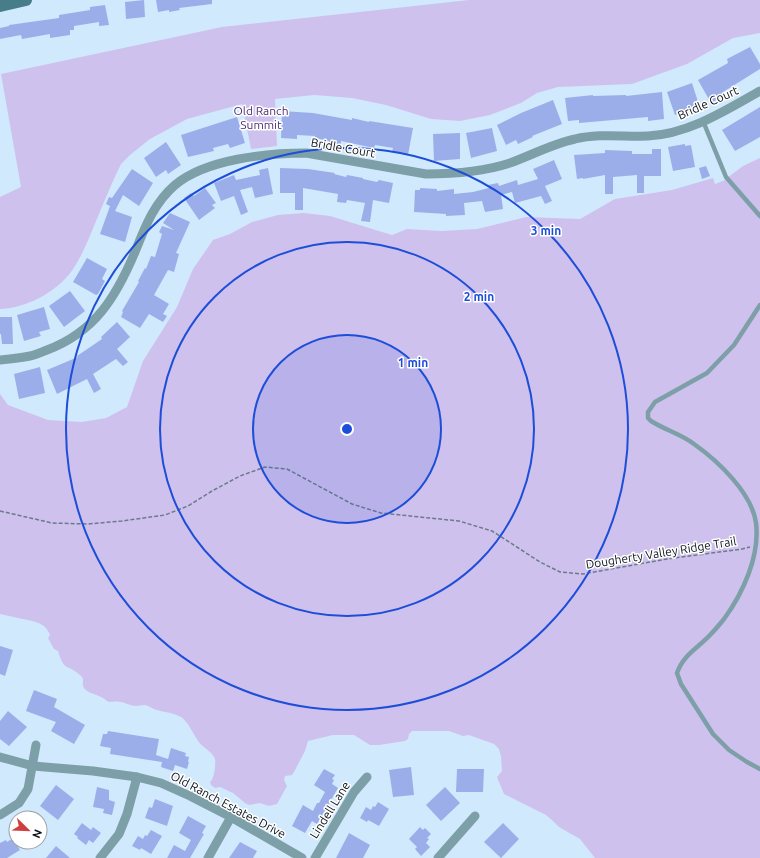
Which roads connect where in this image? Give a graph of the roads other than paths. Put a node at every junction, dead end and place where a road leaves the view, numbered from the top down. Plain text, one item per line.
1 (26, 0) edge
2 (0, 6) edge
3 (760, 91) edge
4 (703, 121) junction
5 (760, 216) edge
6 (760, 305) edge
7 (0, 360) edge
8 (36, 745) dead end
9 (0, 757) edge
10 (33, 766) junction
11 (760, 769) edge
12 (136, 777) junction
13 (367, 777) dead end
14 (0, 815) edge
15 (475, 816) dead end
16 (231, 817) junction
17 (100, 858) edge
18 (208, 858) edge
19 (302, 858) edge
20 (315, 858) edge
21 (438, 858) edge

1 - 2 main road
3 - 4 street, Bridle Court
4 - 5 lane
4 - 7 street, Bridle Court
6 - 11 lane
8 - 10 street
9 - 10 street, Old Ranch Estates Drive
10 - 12 street, Old Ranch Estates Drive
10 - 14 street
12 - 16 street, Old Ranch Estates Drive
12 - 17 street
13 - 20 street, Lindell Lane
15 - 21 street
16 - 18 street
16 - 19 street, Old Ranch Estates Drive

